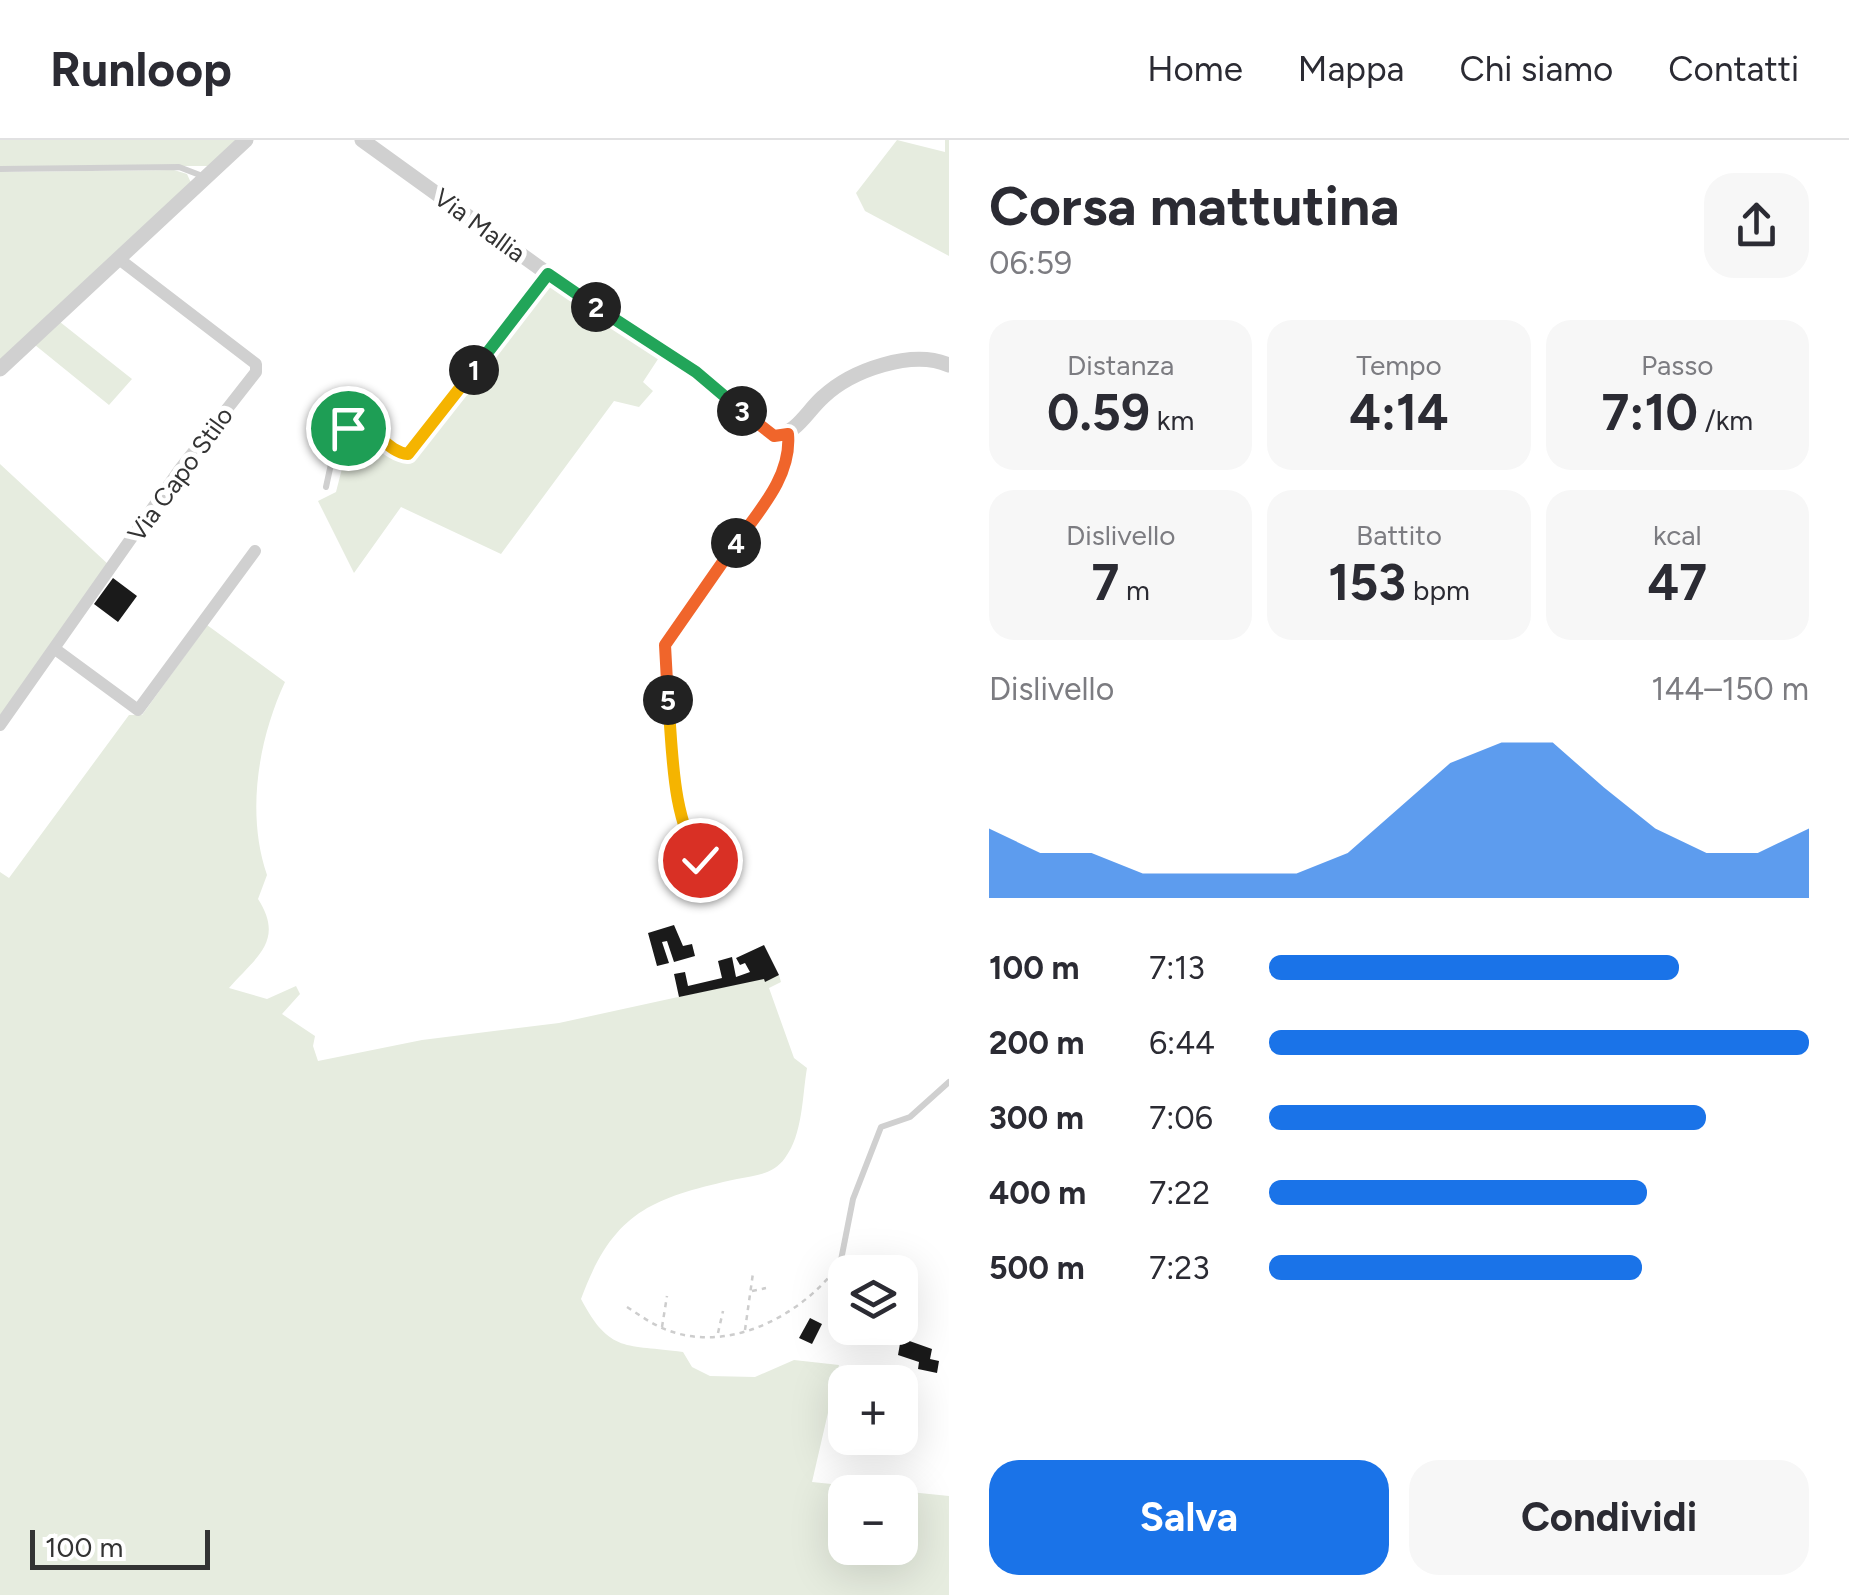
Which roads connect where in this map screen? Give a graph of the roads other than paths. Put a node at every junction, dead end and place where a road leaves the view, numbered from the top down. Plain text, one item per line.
1 (246, 140) edge
2 (362, 140) edge
3 (0, 170) edge
4 (206, 178) junction
5 (119, 259) junction
6 (548, 274) junction
7 (949, 365) edge
8 (0, 369) edge
9 (788, 434) junction
10 (326, 487) dead end
11 (255, 551) dead end
12 (55, 648) junction
13 (0, 725) edge
14 (700, 860) dead end
15 (949, 1082) edge
16 (842, 1255) edge

1 - 4 street
2 - 6 street, Via Mallia
3 - 4 lane
4 - 5 street
5 - 8 street
5 - 12 street, Via Capo Stilo
6 - 9 street, Via Mallia
6 - 10 lane
7 - 9 street
9 - 14 lane
11 - 12 street
12 - 13 street, Via Capo Stilo
15 - 16 lane

